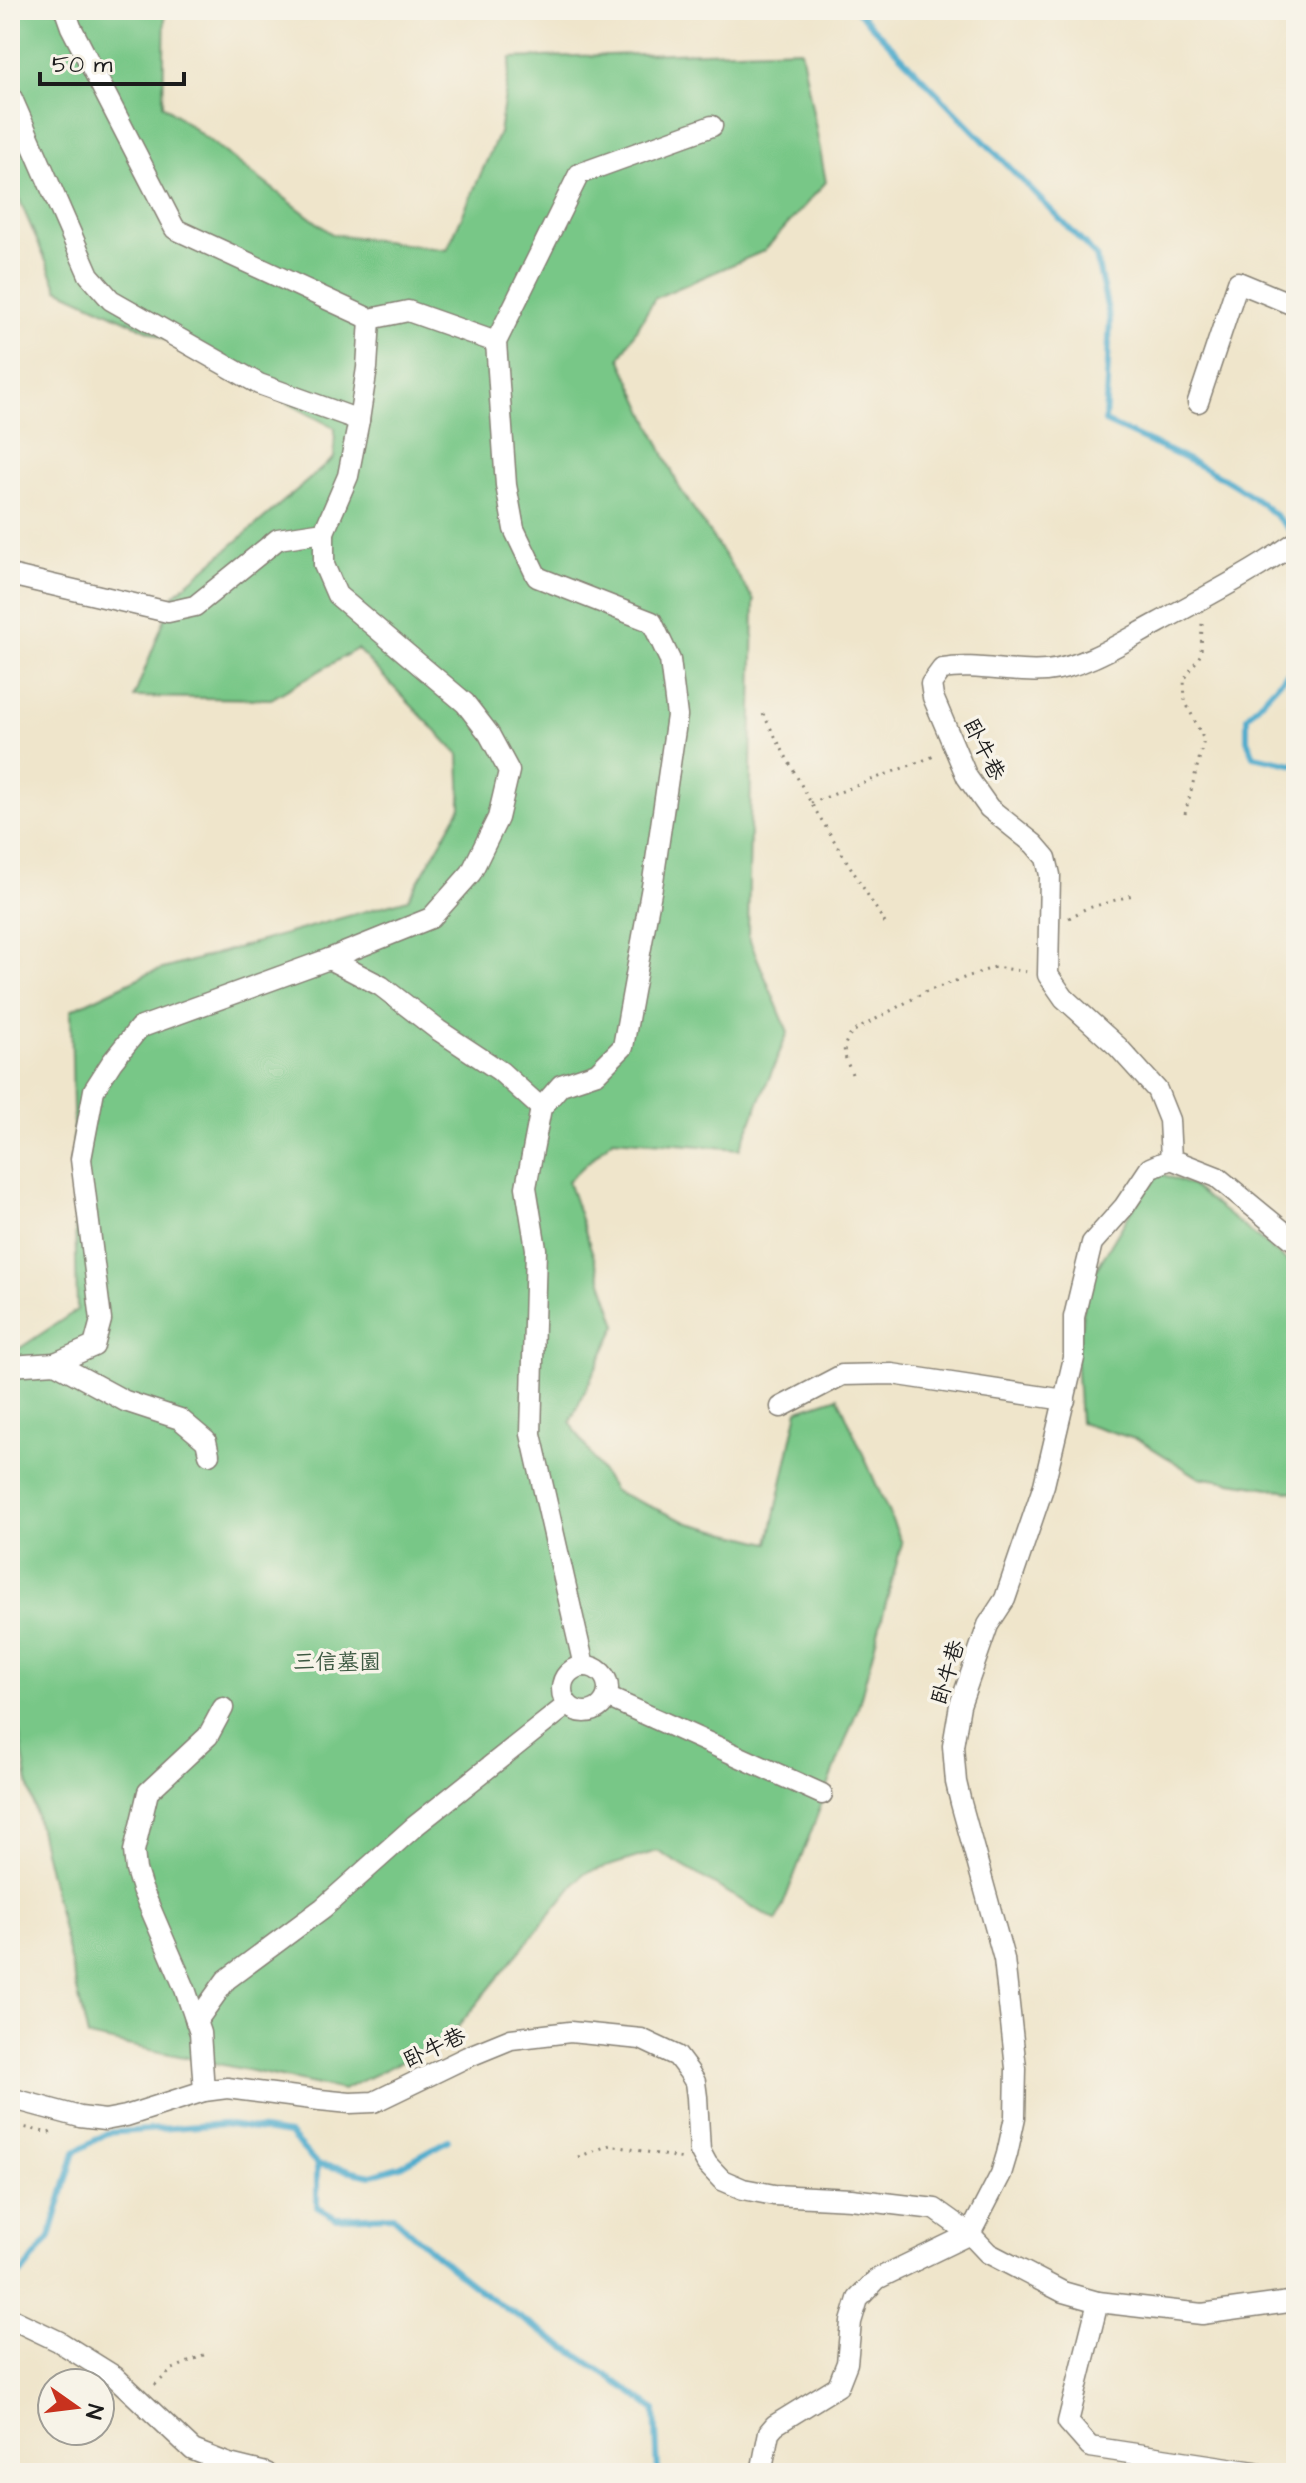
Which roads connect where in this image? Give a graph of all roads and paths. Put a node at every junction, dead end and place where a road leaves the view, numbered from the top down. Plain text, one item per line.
1 (65, 10) edge
2 (10, 94) edge
3 (712, 126) dead end
4 (1296, 306) edge
5 (370, 319) junction
6 (496, 342) junction
7 (1198, 402) dead end
8 (359, 420) junction
9 (324, 532) junction
10 (1292, 545) edge
11 (10, 575) edge
12 (1202, 599) junction
13 (763, 714) dead end
14 (955, 748) junction
15 (811, 803) junction
16 (1185, 814) dead end
17 (1136, 894) dead end
18 (885, 923) dead end
19 (1049, 930) junction
20 (329, 959) junction
21 (1048, 975) junction
22 (852, 1074) dead end
23 (541, 1108) junction
24 (1171, 1159) junction
25 (1296, 1242) edge
26 (55, 1363) junction
27 (10, 1366) edge
28 (1065, 1400) junction
29 (781, 1407) dead end
30 (209, 1454) dead end
31 (584, 1666) junction
32 (607, 1697) junction
33 (567, 1705) junction
34 (223, 1708) dead end
35 (822, 1794) dead end
36 (196, 2022) junction
37 (204, 2091) junction
38 (10, 2098) edge
39 (578, 2157) dead end
40 (707, 2164) junction
41 (970, 2234) junction
42 (1098, 2302) junction
43 (1287, 2302) edge
44 (1296, 2315) edge
45 (10, 2318) edge
46 (208, 2353) dead end
47 (140, 2398) junction
48 (1255, 2472) edge
49 (266, 2473) edge
50 (761, 2473) edge

1 - 5 street
2 - 8 street
3 - 6 street
4 - 7 street
5 - 6 street
5 - 8 street
6 - 23 street
8 - 9 street
9 - 11 street
9 - 20 street
10 - 12 street, 卧牛巷
12 - 14 street, 卧牛巷
12 - 16 path
13 - 15 path
14 - 15 path
14 - 19 street, 卧牛巷
15 - 18 path
17 - 19 path
19 - 21 street, 卧牛巷
20 - 23 street
20 - 26 street
21 - 22 path
21 - 24 street
23 - 31 street
24 - 25 street
24 - 28 street, 卧牛巷
26 - 27 street
26 - 30 street
28 - 29 street
28 - 41 street, 卧牛巷
31 - 32 street
31 - 33 street
32 - 33 street
32 - 35 street
33 - 36 street
34 - 36 street
36 - 37 street
37 - 38 street, 卧牛巷
37 - 40 street, 卧牛巷
39 - 40 path
40 - 41 street
41 - 42 street
41 - 50 street
42 - 43 street
42 - 48 street
43 - 44 street
45 - 47 street
46 - 47 path
47 - 49 street

